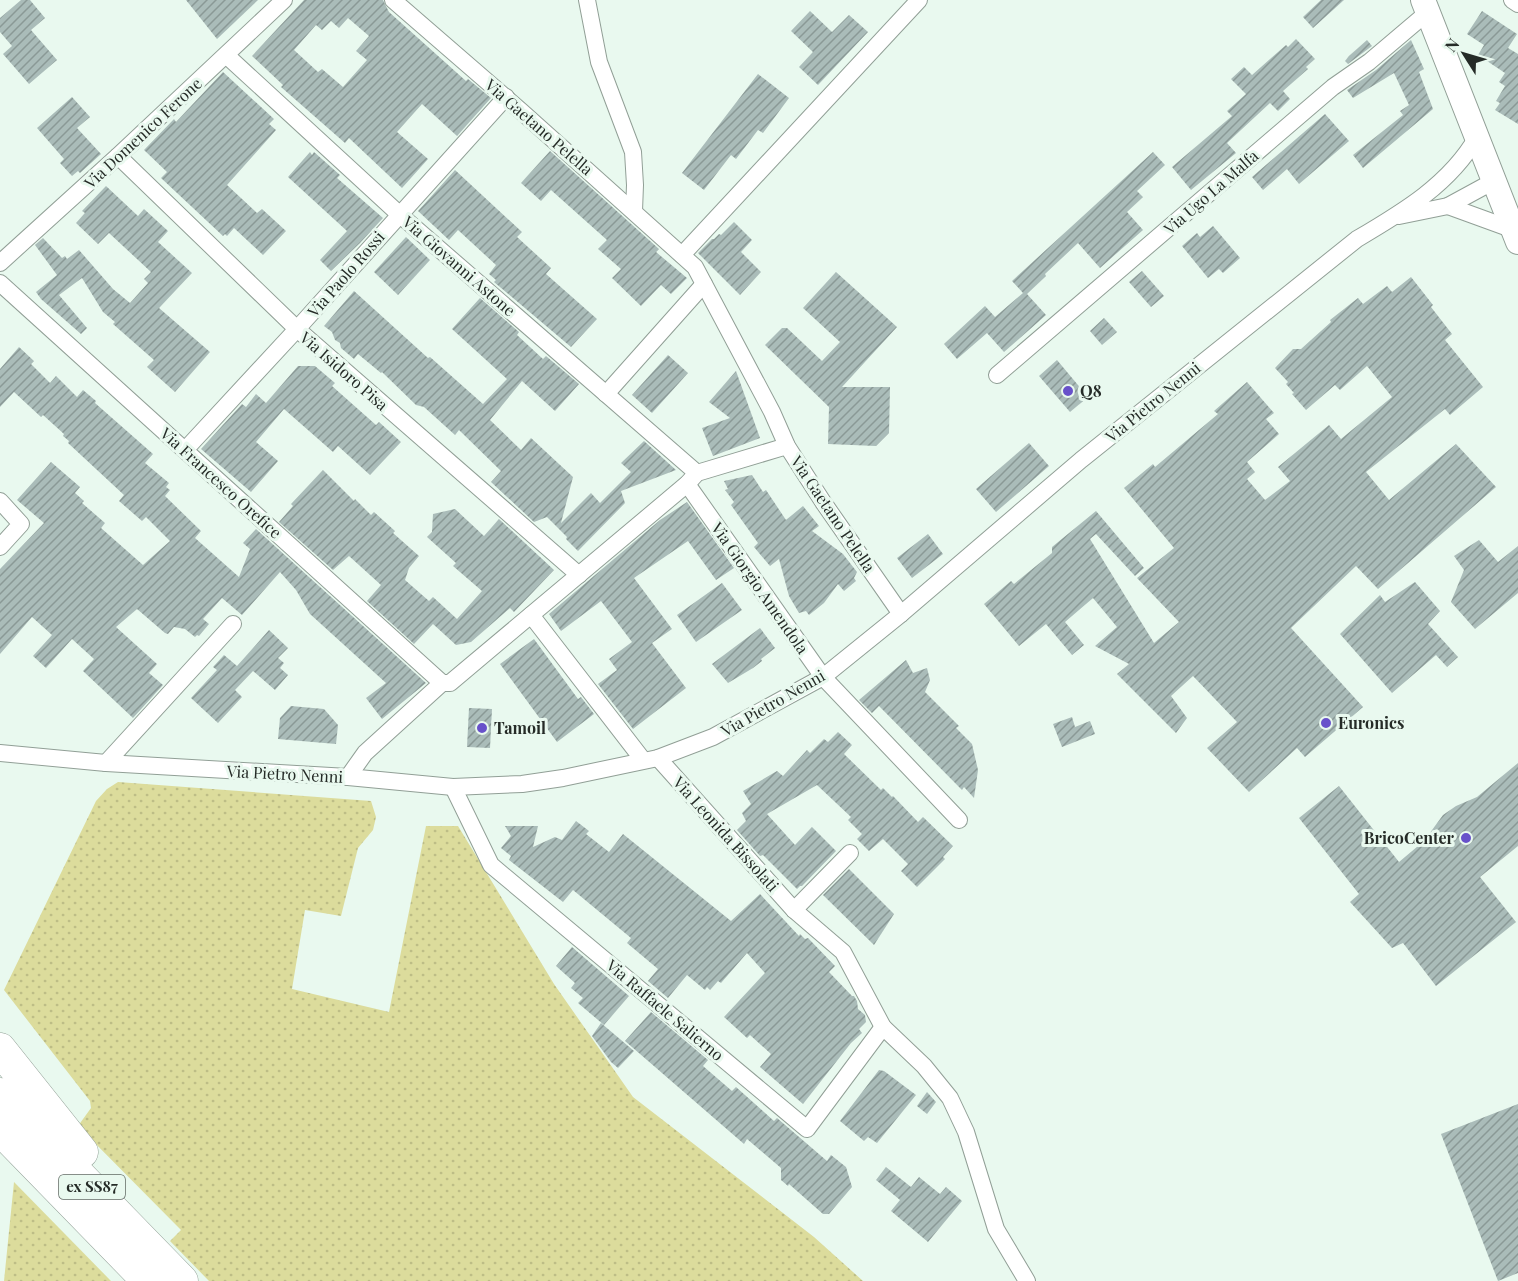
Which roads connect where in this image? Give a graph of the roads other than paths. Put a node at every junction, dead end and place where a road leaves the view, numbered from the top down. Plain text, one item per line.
1 (284, 0) edge
2 (393, 0) edge
3 (587, 0) edge
4 (920, 0) edge
5 (1512, 0) edge
6 (1518, 4) edge
7 (1425, 6) edge
8 (226, 55) junction
9 (506, 97) junction
10 (1477, 137) junction
11 (118, 156) junction
12 (1494, 181) junction
13 (1448, 206) junction
14 (634, 211) junction
15 (399, 214) junction
16 (1395, 216) junction
17 (1516, 236) edge
18 (682, 255) junction
19 (0, 263) edge
20 (0, 283) edge
21 (704, 285) junction
22 (297, 330) junction
23 (997, 375) dead end
24 (606, 394) junction
25 (787, 446) junction
26 (185, 450) junction
27 (692, 479) junction
28 (0, 501) edge
29 (0, 547) edge
30 (579, 575) junction
31 (901, 614) junction
32 (531, 615) junction
33 (233, 624) dead end
34 (823, 677) junction
35 (442, 683) junction
36 (0, 753) edge
37 (651, 759) junction
38 (106, 763) junction
39 (348, 777) junction
40 (453, 788) junction
41 (959, 820) dead end
42 (850, 853) dead end
43 (794, 910) junction
44 (883, 1026) junction
45 (0, 1049) edge
46 (0, 1094) edge
47 (7, 1138) edge
48 (151, 1266) edge
49 (182, 1281) edge
50 (1027, 1281) edge

1 - 8 street, Via Domenico Ferone
2 - 9 street, Via Gaetano Pelella
3 - 14 street
4 - 18 street
5 - 6 street
7 - 10 main road
7 - 23 street, Via Ugo La Malfa
8 - 11 street, Via Domenico Ferone
8 - 15 street, Via Giovanni Astone
9 - 14 street, Via Gaetano Pelella
9 - 15 street, Via Paolo Rossi
10 - 12 main road
10 - 16 street
11 - 19 street, Via Domenico Ferone
11 - 22 street, Via Isidoro Pisa
12 - 13 street
12 - 17 main road
13 - 16 street
13 - 17 street
14 - 18 street, Via Gaetano Pelella
15 - 22 street, Via Paolo Rossi
15 - 24 street, Via Giovanni Astone
16 - 31 street, Via Pietro Nenni
18 - 21 street, Via Gaetano Pelella
20 - 26 street, Via Francesco Orefice
21 - 24 street
21 - 25 street, Via Gaetano Pelella
22 - 26 street, Via Paolo Rossi
22 - 30 street, Via Isidoro Pisa
24 - 27 street, Via Giovanni Astone
25 - 27 street
25 - 31 street, Via Gaetano Pelella
26 - 35 street, Via Francesco Orefice
27 - 30 street
27 - 34 street, Via Giorgio Amendola
28 - 29 street
30 - 32 street
31 - 34 street, Via Pietro Nenni
32 - 35 street
32 - 37 street, Via Leonida Bissolati
33 - 38 street
34 - 37 street, Via Pietro Nenni
34 - 41 street, Via Giorgio Amendola
35 - 39 street
36 - 38 street, Via Pietro Nenni
37 - 40 street, Via Pietro Nenni
37 - 43 street, Via Leonida Bissolati
38 - 39 street, Via Pietro Nenni
39 - 40 street, Via Pietro Nenni
40 - 44 street, Via Raffaele Salierno
42 - 43 street
43 - 44 street, Via Leonida Bissolati
44 - 50 street, Via Leonida Bissolati
45 - 48 highway
46 - 48 highway, ex SS87
47 - 48 highway, ex SS87
48 - 49 highway, ex SS87

